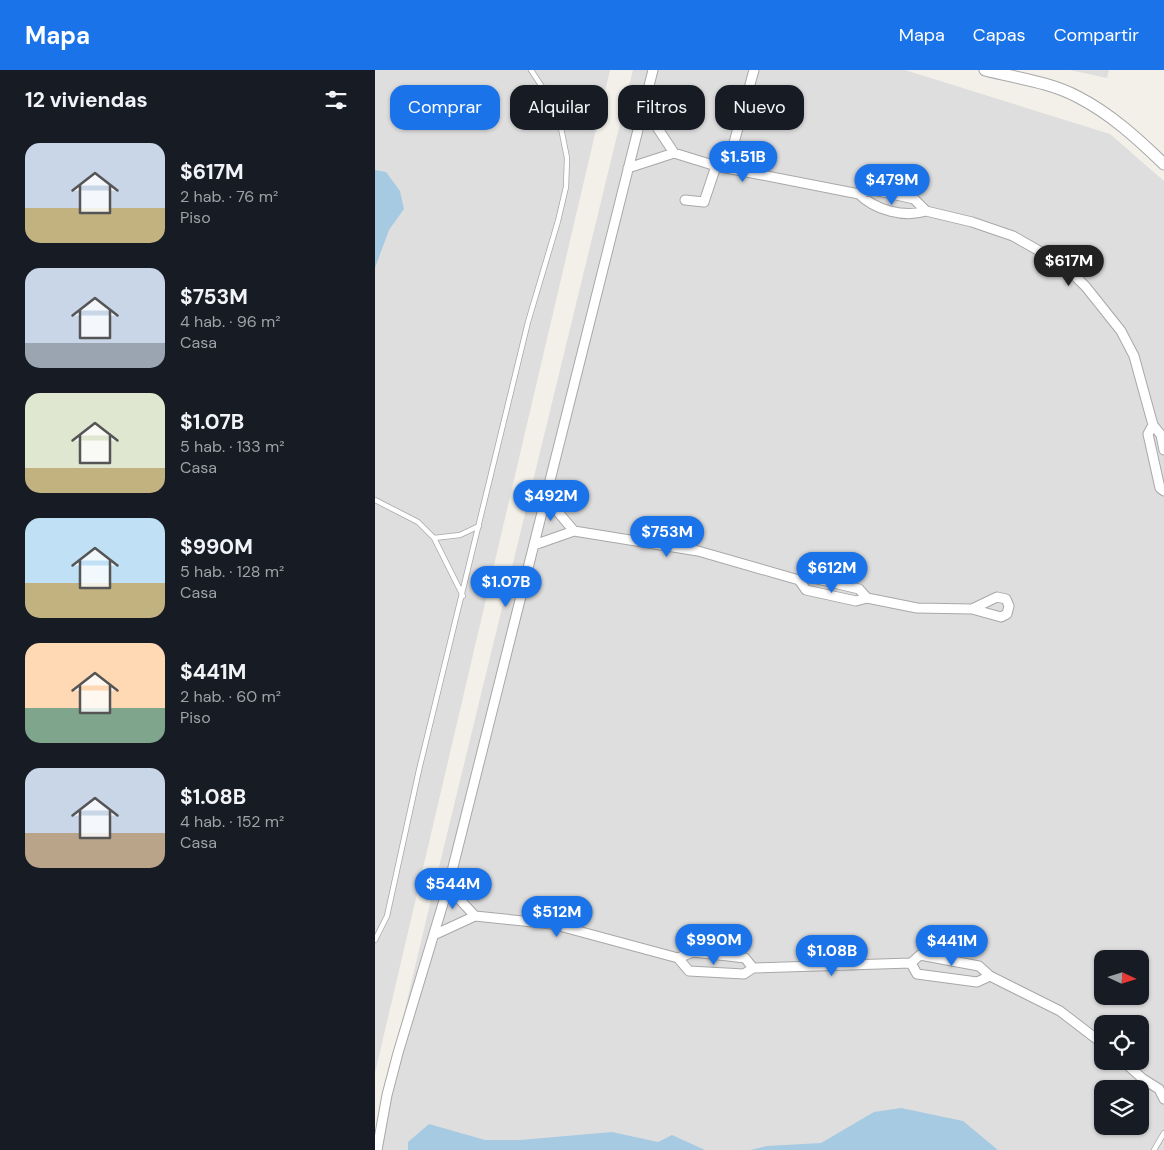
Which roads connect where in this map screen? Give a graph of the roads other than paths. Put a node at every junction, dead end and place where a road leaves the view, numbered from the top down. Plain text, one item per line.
1 (531, 70) edge
2 (653, 70) edge
3 (754, 70) edge
4 (985, 70) edge
5 (649, 85) edge
6 (637, 130) edge
7 (659, 130) edge
8 (674, 152) junction
9 (1164, 164) edge
10 (716, 166) junction
11 (628, 168) junction
12 (727, 168) junction
13 (859, 194) junction
14 (685, 200) dead end
15 (926, 211) junction
16 (1153, 425) junction
17 (1164, 450) edge
18 (1164, 491) edge
19 (546, 498) junction
20 (375, 500) edge
21 (479, 526) junction
22 (574, 531) junction
23 (434, 538) junction
24 (534, 545) junction
25 (799, 580) junction
26 (463, 596) junction
27 (867, 598) junction
28 (972, 609) dead end
29 (448, 887) junction
30 (475, 916) junction
31 (435, 934) junction
32 (375, 940) edge
33 (678, 958) junction
34 (911, 963) junction
35 (753, 968) junction
36 (990, 976) junction
37 (1094, 1037) edge
38 (1133, 1070) edge
39 (1162, 1088) edge
40 (1164, 1099) edge
41 (1164, 1134) edge
42 (377, 1150) edge
43 (1154, 1150) edge

1 - 21 lane
2 - 5 street
3 - 12 street
4 - 9 street
6 - 11 street
7 - 8 street
8 - 10 street
8 - 11 street
10 - 12 street
10 - 14 street
11 - 19 street
12 - 13 street
13 - 15 street
13 - 15 street
15 - 16 street
16 - 17 street
16 - 18 street
19 - 22 street
19 - 24 street
20 - 23 lane
21 - 23 lane
21 - 26 lane
22 - 24 street
22 - 25 street
23 - 26 lane
24 - 29 street
25 - 27 street
25 - 27 street
26 - 32 lane
27 - 28 street
29 - 30 street
29 - 31 street
30 - 31 street
30 - 33 street
31 - 42 street
33 - 35 street
33 - 35 street
34 - 35 street
34 - 36 street
34 - 36 street
36 - 37 street
38 - 39 street
39 - 40 street
41 - 43 lane

